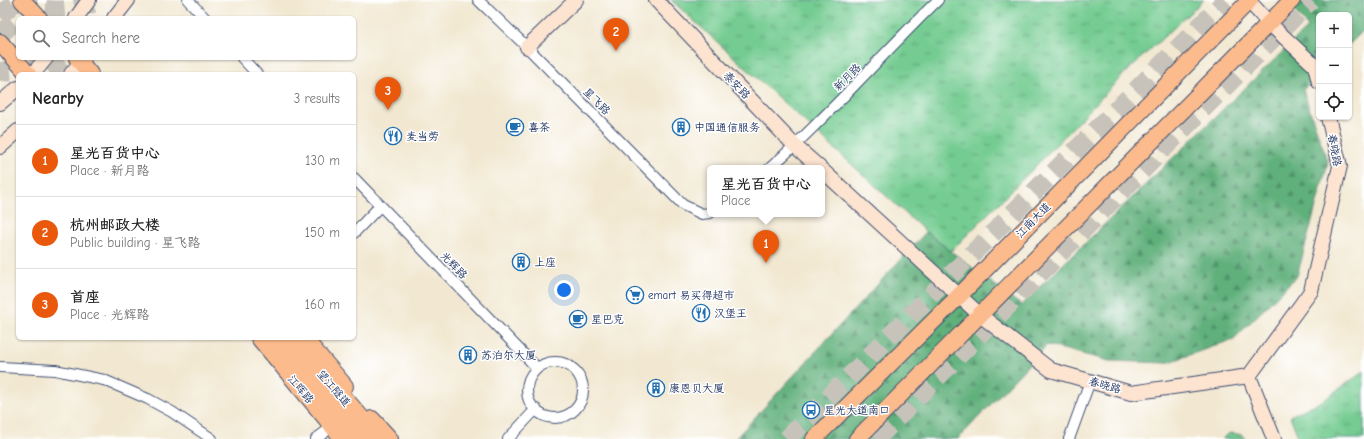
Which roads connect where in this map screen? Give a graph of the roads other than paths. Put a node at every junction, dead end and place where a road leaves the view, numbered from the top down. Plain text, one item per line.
1 (22, 0) edge
2 (89, 0) edge
3 (128, 0) edge
4 (188, 0) edge
5 (478, 0) edge
6 (576, 0) edge
7 (656, 0) edge
8 (938, 0) edge
9 (1249, 0) edge
10 (1292, 0) edge
11 (37, 16) edge
12 (77, 16) edge
13 (116, 16) edge
14 (203, 16) edge
15 (1269, 23) junction
16 (0, 42) edge
17 (527, 47) junction
18 (44, 60) edge
19 (244, 60) edge
20 (1316, 70) edge
21 (26, 72) edge
22 (35, 72) edge
23 (255, 72) edge
24 (16, 90) edge
25 (0, 103) edge
26 (1329, 120) edge
27 (16, 133) edge
28 (795, 146) junction
29 (0, 148) edge
30 (773, 165) edge
31 (817, 165) edge
32 (825, 173) edge
33 (356, 180) edge
34 (380, 206) junction
35 (706, 214) edge
36 (356, 231) edge
37 (959, 296) junction
38 (980, 315) junction
39 (261, 340) edge
40 (274, 340) edge
41 (293, 340) edge
42 (306, 340) edge
43 (0, 367) edge
44 (537, 368) junction
45 (1249, 376) junction
46 (1090, 381) junction
47 (536, 409) junction
48 (333, 426) junction
49 (212, 439) edge
50 (316, 439) edge
51 (343, 439) edge
52 (359, 439) edge
53 (378, 439) edge
54 (390, 439) edge
55 (508, 439) edge
56 (814, 439) edge
57 (858, 439) edge
58 (1069, 439) edge
59 (1274, 439) edge

1 - 11 main road
2 - 12 street
3 - 13 street
4 - 14 street
5 - 17 street, 星飞路
6 - 17 street
7 - 28 street, 泰安路
8 - 28 street, 新月路
9 - 15 street
9 - 37 main road, 江南大道
10 - 15 main road
15 - 20 street
15 - 38 main road
16 - 21 main road
17 - 35 street, 星飞路
18 - 22 street
19 - 23 street
24 - 25 street
26 - 45 street, 春晓路
27 - 29 street
28 - 30 street, 新月路
28 - 31 street, 泰安路
32 - 37 street
33 - 34 street, 光辉路
34 - 36 street
34 - 44 street, 光辉路
37 - 38 street
37 - 56 main road, 江南大道
38 - 46 street, 春晓路
38 - 57 main road
39 - 48 main road, 江晖路
40 - 52 highway, 望江隧道
41 - 53 highway, 望江隧道
42 - 54 main road
43 - 49 street
44 - 47 street
44 - 47 street
45 - 46 street, 春晓路
45 - 59 street
46 - 58 street
47 - 55 street
48 - 50 street
48 - 51 main road, 江晖路

